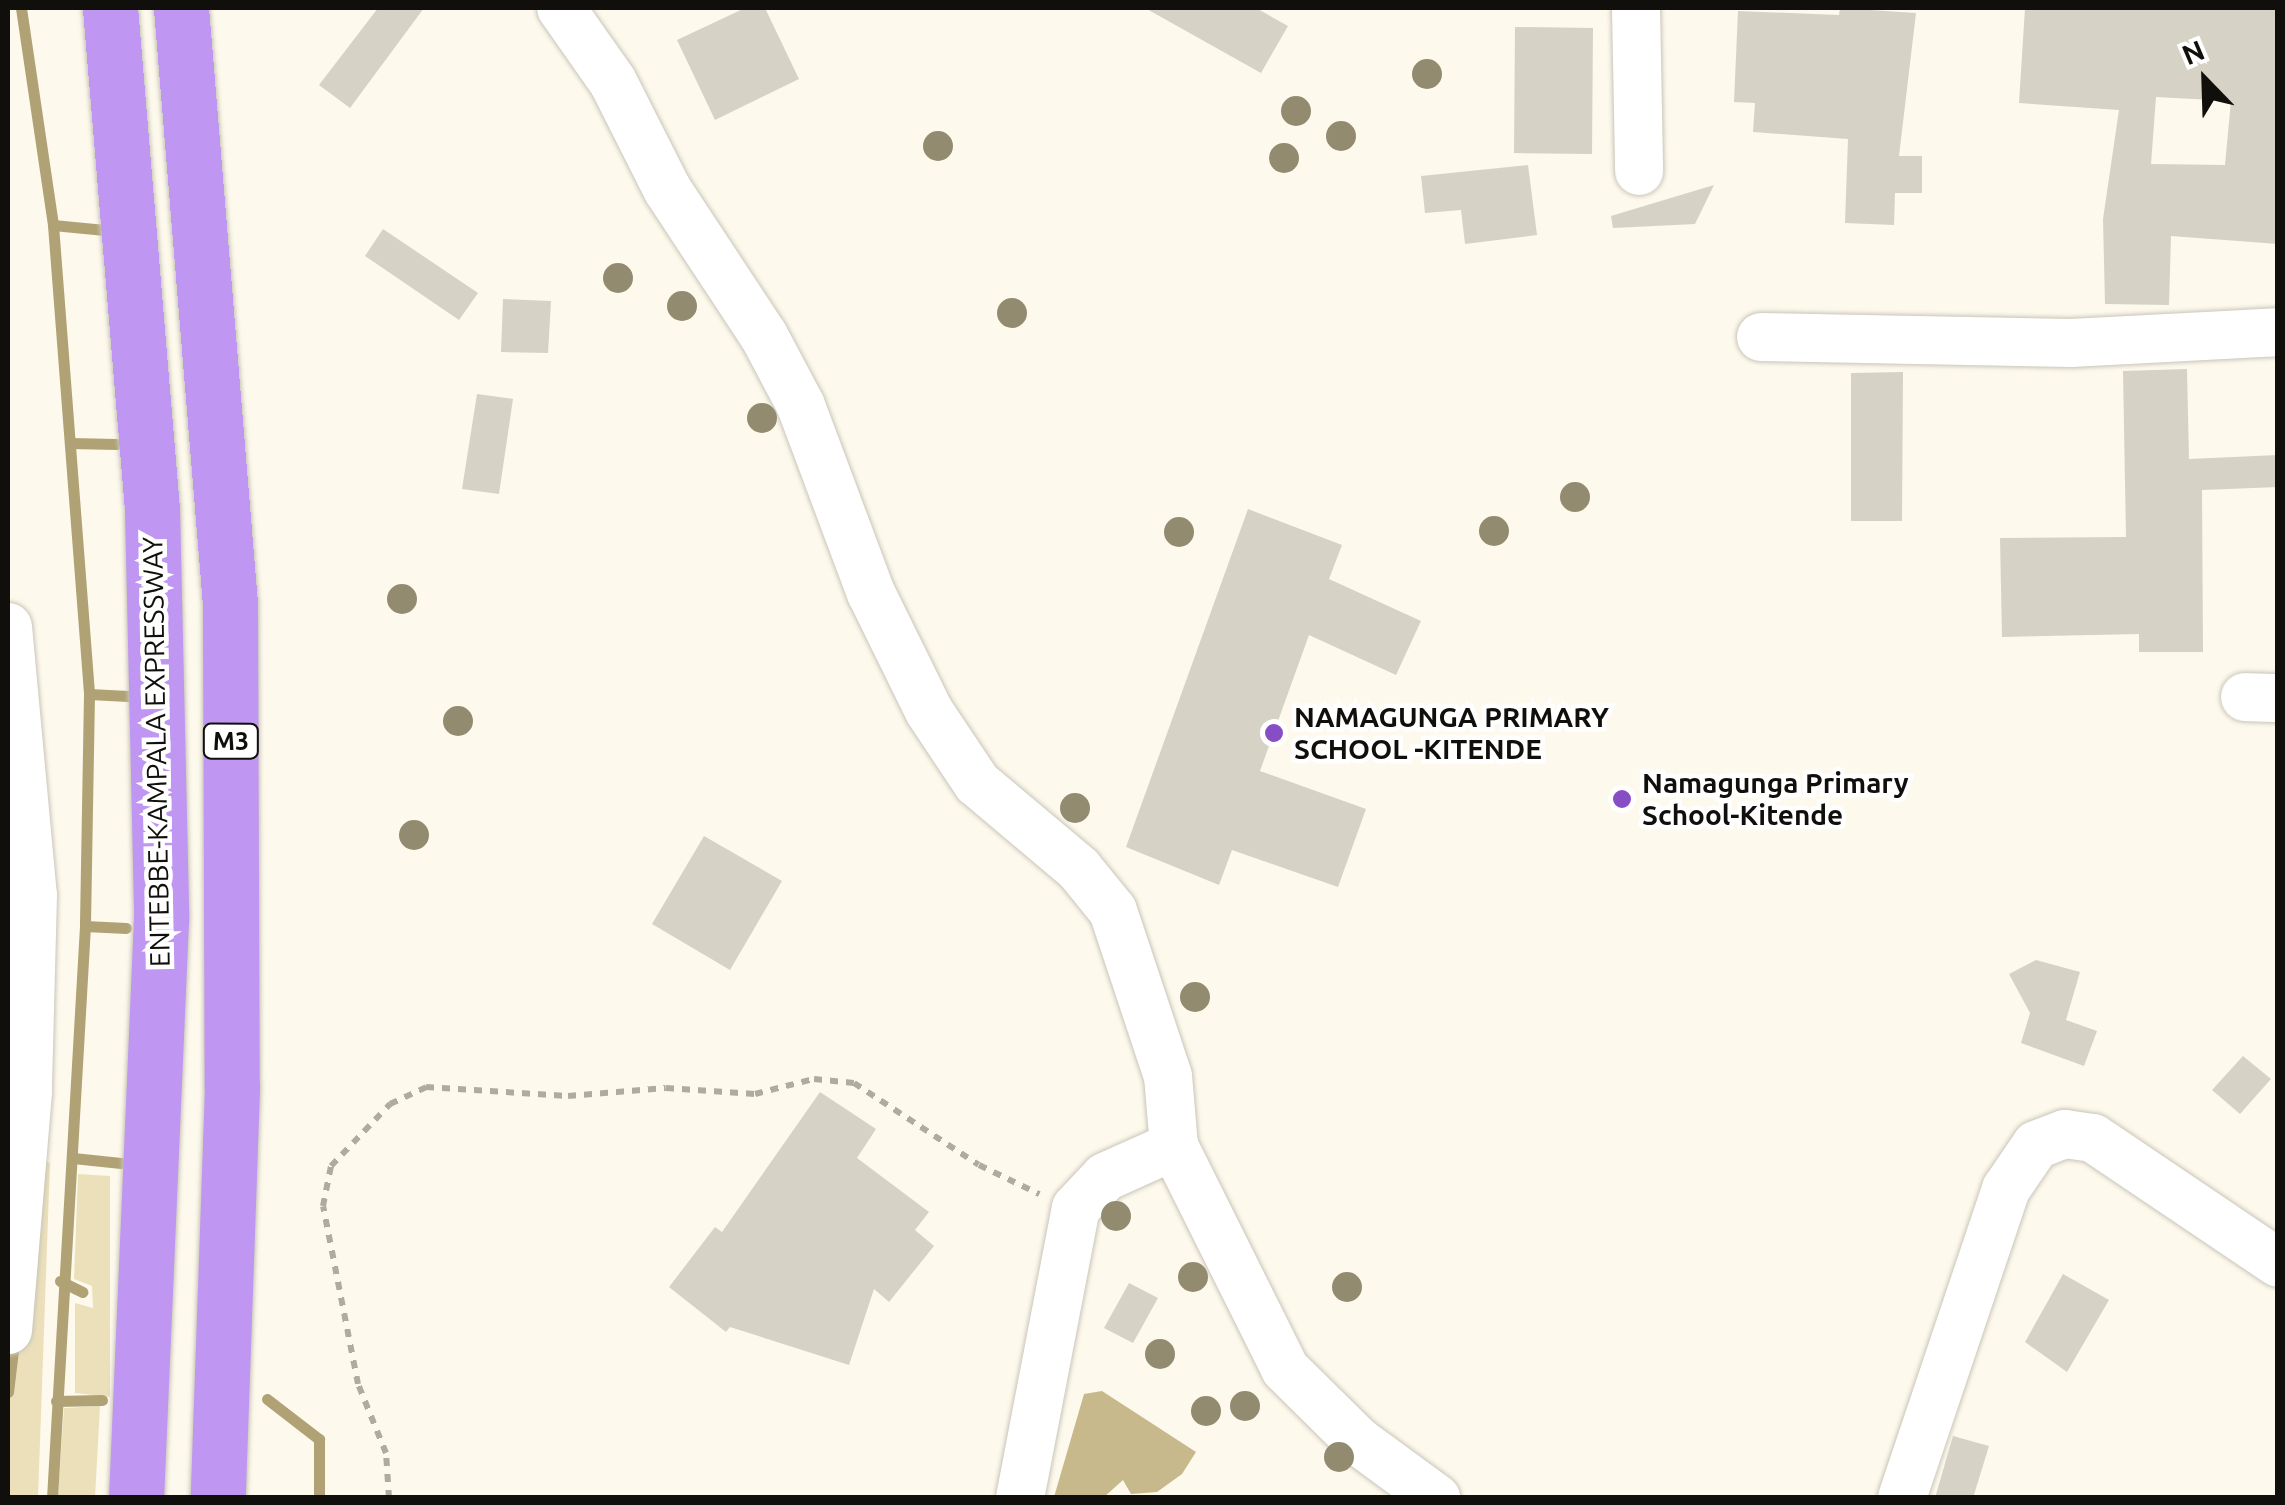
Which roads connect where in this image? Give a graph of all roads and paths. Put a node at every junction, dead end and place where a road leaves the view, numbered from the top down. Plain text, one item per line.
1 (110, 8) edge
2 (181, 8) edge
3 (562, 8) edge
4 (1636, 8) edge
5 (1640, 171) dead end
6 (2278, 332) edge
7 (1761, 337) dead end
8 (8, 627) edge
9 (1174, 1146) junction
10 (1088, 1189) junction
11 (2278, 1264) edge
12 (8, 1330) edge
13 (136, 1498) edge
14 (218, 1498) edge
15 (388, 1498) edge
16 (1020, 1498) edge
17 (1436, 1498) edge
18 (1902, 1498) edge

1 - 13 highway, ENTEBBE-KAMPALA EXPRESSWAY
2 - 14 highway, M3
3 - 9 street
4 - 5 street
6 - 7 street
8 - 12 street
9 - 10 street
9 - 17 street
10 - 15 path
10 - 16 street
11 - 18 street

